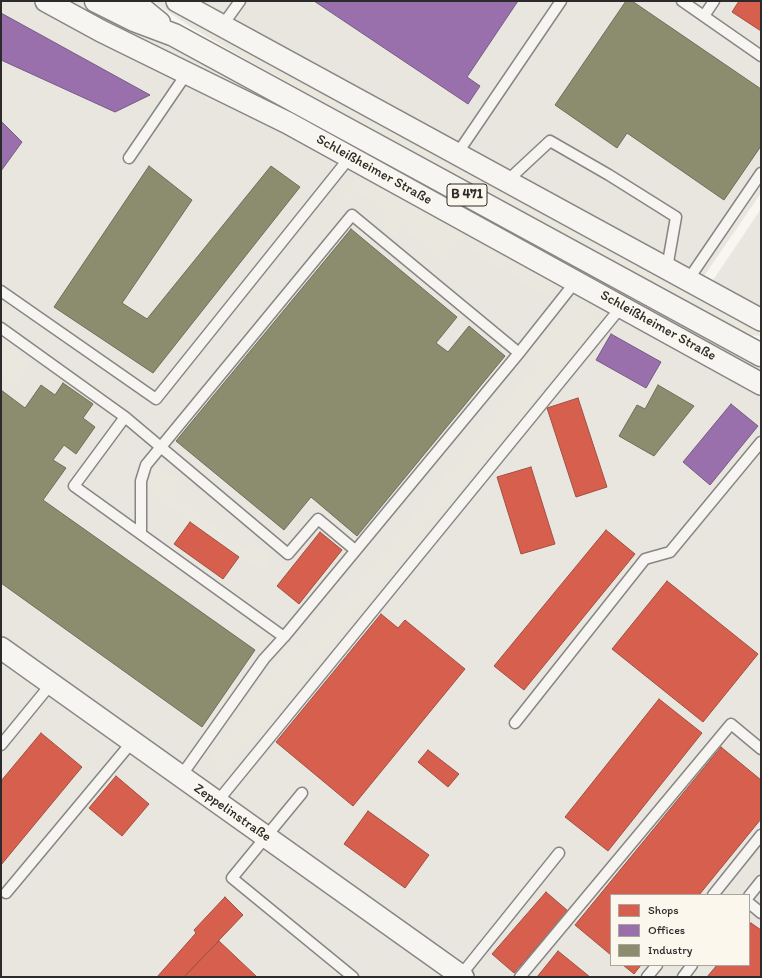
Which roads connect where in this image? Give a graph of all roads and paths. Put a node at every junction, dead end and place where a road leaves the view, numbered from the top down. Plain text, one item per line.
1 (46, 1) edge
2 (96, 1) edge
3 (132, 1) edge
4 (177, 1) edge
5 (240, 1) edge
6 (561, 1) edge
7 (682, 1) edge
8 (714, 1) edge
9 (704, 16) junction
10 (222, 26) junction
11 (174, 35) junction
12 (761, 56) edge
13 (187, 73) junction
14 (457, 154) junction
15 (350, 157) junction
16 (129, 158) dead end
17 (761, 173) edge
18 (508, 181) junction
19 (667, 268) junction
20 (576, 280) junction
21 (688, 280) junction
22 (1, 291) edge
23 (622, 306) junction
24 (761, 320) edge
25 (1, 328) edge
26 (519, 354) junction
27 (761, 355) edge
28 (761, 384) edge
29 (125, 417) junction
30 (761, 442) edge
31 (160, 448) junction
32 (141, 534) junction
33 (355, 550) junction
34 (284, 636) junction
35 (1, 648) edge
36 (51, 684) junction
37 (515, 723) dead end
38 (132, 742) junction
39 (1, 745) edge
40 (761, 749) edge
41 (181, 776) junction
42 (302, 793) dead end
43 (217, 802) junction
44 (761, 835) edge
45 (266, 836) junction
46 (559, 853) dead end
47 (761, 881) edge
48 (6, 893) dead end
49 (714, 894) edge
50 (750, 895) edge
51 (750, 904) edge
52 (761, 913) edge
53 (656, 966) edge
54 (691, 966) edge
55 (462, 976) edge
56 (353, 977) edge
57 (520, 977) edge
58 (647, 977) edge
59 (683, 977) edge

1 - 13 street, Schleißheimer Straße
2 - 11 main road, Schleißheimer Straße / B 471
3 - 11 main road, Schleißheimer Straße / B 471
4 - 10 street
5 - 10 lane
6 - 14 lane
7 - 9 lane
8 - 9 lane
9 - 12 lane
10 - 14 street
11 - 27 main road, Schleißheimer Straße / B 471
13 - 15 street, Schleißheimer Straße
13 - 16 lane
14 - 18 street
15 - 20 street, Schleißheimer Straße
15 - 22 lane
17 - 21 lane
18 - 19 street
18 - 19 lane
19 - 21 street
20 - 23 street, Schleißheimer Straße
20 - 26 lane
21 - 24 street
23 - 28 street, Schleißheimer Straße
23 - 43 lane
25 - 29 lane
26 - 31 lane
26 - 33 lane
29 - 31 lane
29 - 32 lane
30 - 37 lane
31 - 32 lane
31 - 33 lane
32 - 34 lane
33 - 34 lane
34 - 41 lane
35 - 36 street, Zeppelinstraße
36 - 38 street, Zeppelinstraße
36 - 39 lane
38 - 41 street, Zeppelinstraße
38 - 48 lane
40 - 57 lane
41 - 43 street, Zeppelinstraße
42 - 45 lane
43 - 45 street, Zeppelinstraße
44 - 49 lane
45 - 55 street, Zeppelinstraße
45 - 56 lane
46 - 55 lane
47 - 50 lane
51 - 52 lane
53 - 58 lane
54 - 59 lane

